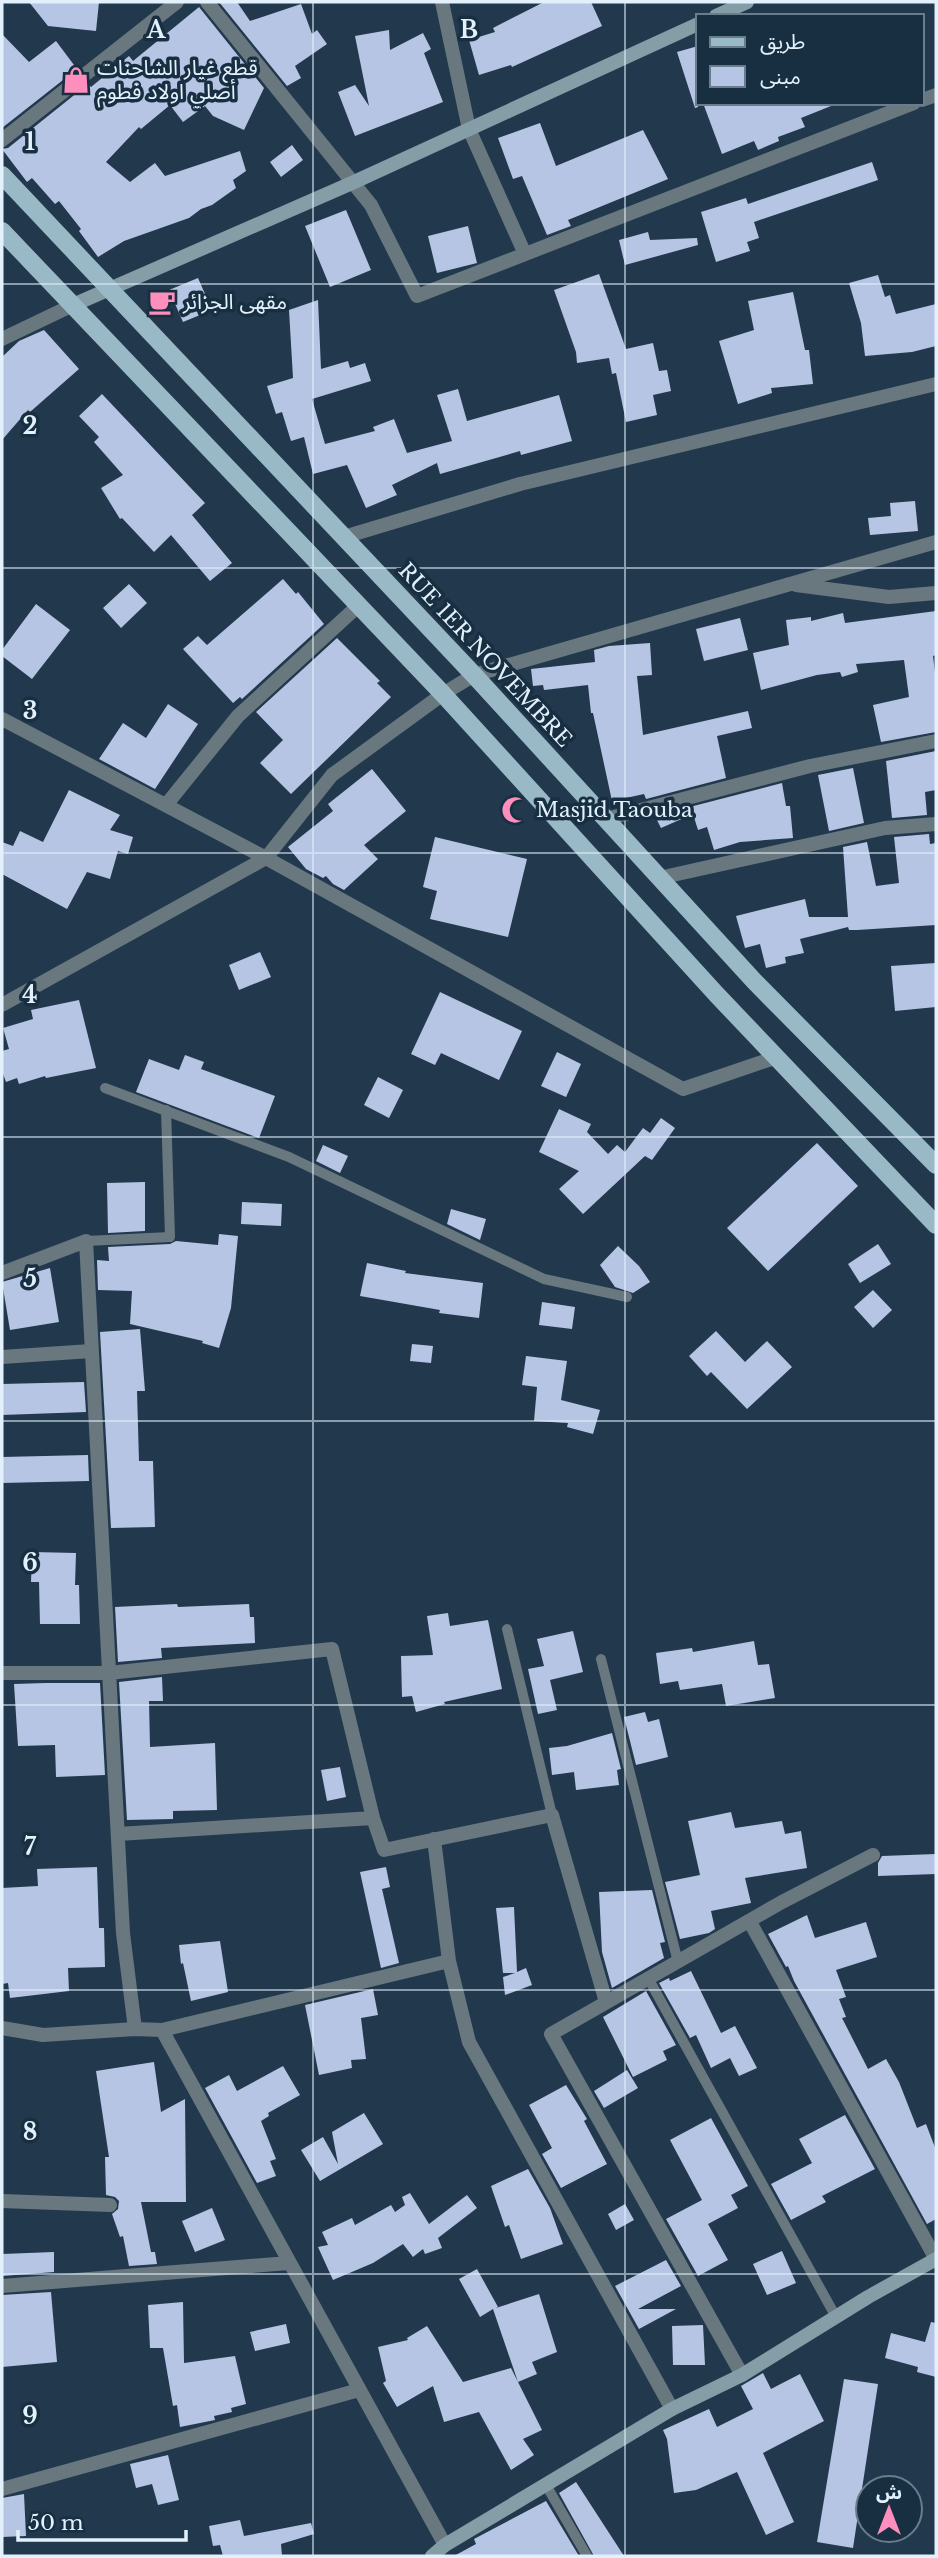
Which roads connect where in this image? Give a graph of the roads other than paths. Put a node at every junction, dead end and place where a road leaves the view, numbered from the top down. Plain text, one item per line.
1 (177, 2) edge
2 (207, 2) edge
3 (442, 2) edge
4 (747, 2) edge
5 (720, 14) edge
6 (696, 25) edge
7 (909, 105) edge
8 (469, 129) junction
9 (2, 140) edge
10 (2, 175) edge
11 (352, 183) junction
12 (2, 231) edge
13 (525, 254) junction
14 (110, 289) junction
15 (73, 305) junction
16 (2, 340) edge
17 (936, 384) edge
18 (344, 537) junction
19 (936, 542) edge
20 (792, 584) junction
21 (936, 593) edge
22 (359, 606) junction
23 (474, 675) junction
24 (443, 694) junction
25 (2, 719) edge
26 (936, 741) edge
27 (166, 806) junction
28 (606, 819) junction
29 (936, 824) edge
30 (266, 858) junction
31 (660, 878) junction
32 (2, 1005) edge
33 (777, 1057) junction
34 (105, 1088) dead end
35 (166, 1111) junction
36 (936, 1165) edge
37 (936, 1225) edge
38 (86, 1241) junction
39 (2, 1273) edge
40 (626, 1297) dead end
41 (91, 1351) junction
42 (2, 1357) edge
43 (507, 1629) dead end
44 (601, 1659) dead end
45 (2, 1673) edge
46 (109, 1673) junction
47 (552, 1815) junction
48 (373, 1818) junction
49 (118, 1834) junction
50 (434, 1839) junction
51 (873, 1854) dead end
52 (750, 1922) junction
53 (449, 1961) junction
54 (678, 1962) junction
55 (648, 1978) junction
56 (606, 2002) junction
57 (2, 2028) edge
58 (135, 2029) junction
59 (162, 2030) junction
60 (2, 2201) edge
61 (110, 2205) dead end
62 (936, 2259) edge
63 (289, 2263) junction
64 (2, 2286) edge
65 (836, 2317) junction
66 (742, 2375) junction
67 (359, 2390) junction
68 (672, 2409) junction
69 (546, 2485) junction
70 (2, 2489) edge
71 (445, 2545) junction
72 (432, 2556) edge
73 (587, 2556) edge

1 - 9 street
2 - 11 street
3 - 8 street
4 - 5 street
6 - 8 street
7 - 13 street
8 - 11 street
8 - 13 street
10 - 14 main road, RUE 1ER NOVEMBRE
11 - 13 street
11 - 14 street
12 - 15 main road
14 - 15 street
14 - 18 main road, RUE 1ER NOVEMBRE
15 - 16 street
15 - 22 main road
17 - 18 street
18 - 23 main road, RUE 1ER NOVEMBRE
19 - 20 street
20 - 21 street
20 - 23 street
22 - 24 main road
22 - 27 street
23 - 24 street
23 - 28 main road, RUE 1ER NOVEMBRE
24 - 30 street
24 - 33 main road
25 - 27 street
26 - 28 street
27 - 30 street
28 - 31 main road, RUE 1ER NOVEMBRE
29 - 31 street
30 - 32 street
30 - 33 street
31 - 36 main road, RUE 1ER NOVEMBRE
33 - 37 main road
34 - 35 lane
35 - 38 lane
35 - 40 lane
38 - 39 street
38 - 41 street
41 - 42 street
41 - 46 street
43 - 47 lane
44 - 54 lane
45 - 46 street
46 - 48 street
46 - 49 street
47 - 50 street
47 - 56 street
48 - 49 street
48 - 50 street
49 - 58 street
50 - 53 street
51 - 52 street
52 - 54 street
52 - 62 street
53 - 59 street
53 - 68 street
54 - 55 street
55 - 56 street
55 - 65 lane
56 - 66 street
57 - 58 street
58 - 59 street
59 - 63 street
60 - 61 street
62 - 65 street
63 - 64 street
63 - 67 street
65 - 66 street
66 - 68 street
67 - 70 street
67 - 71 street
68 - 69 street
69 - 71 street
69 - 73 lane
71 - 72 street

